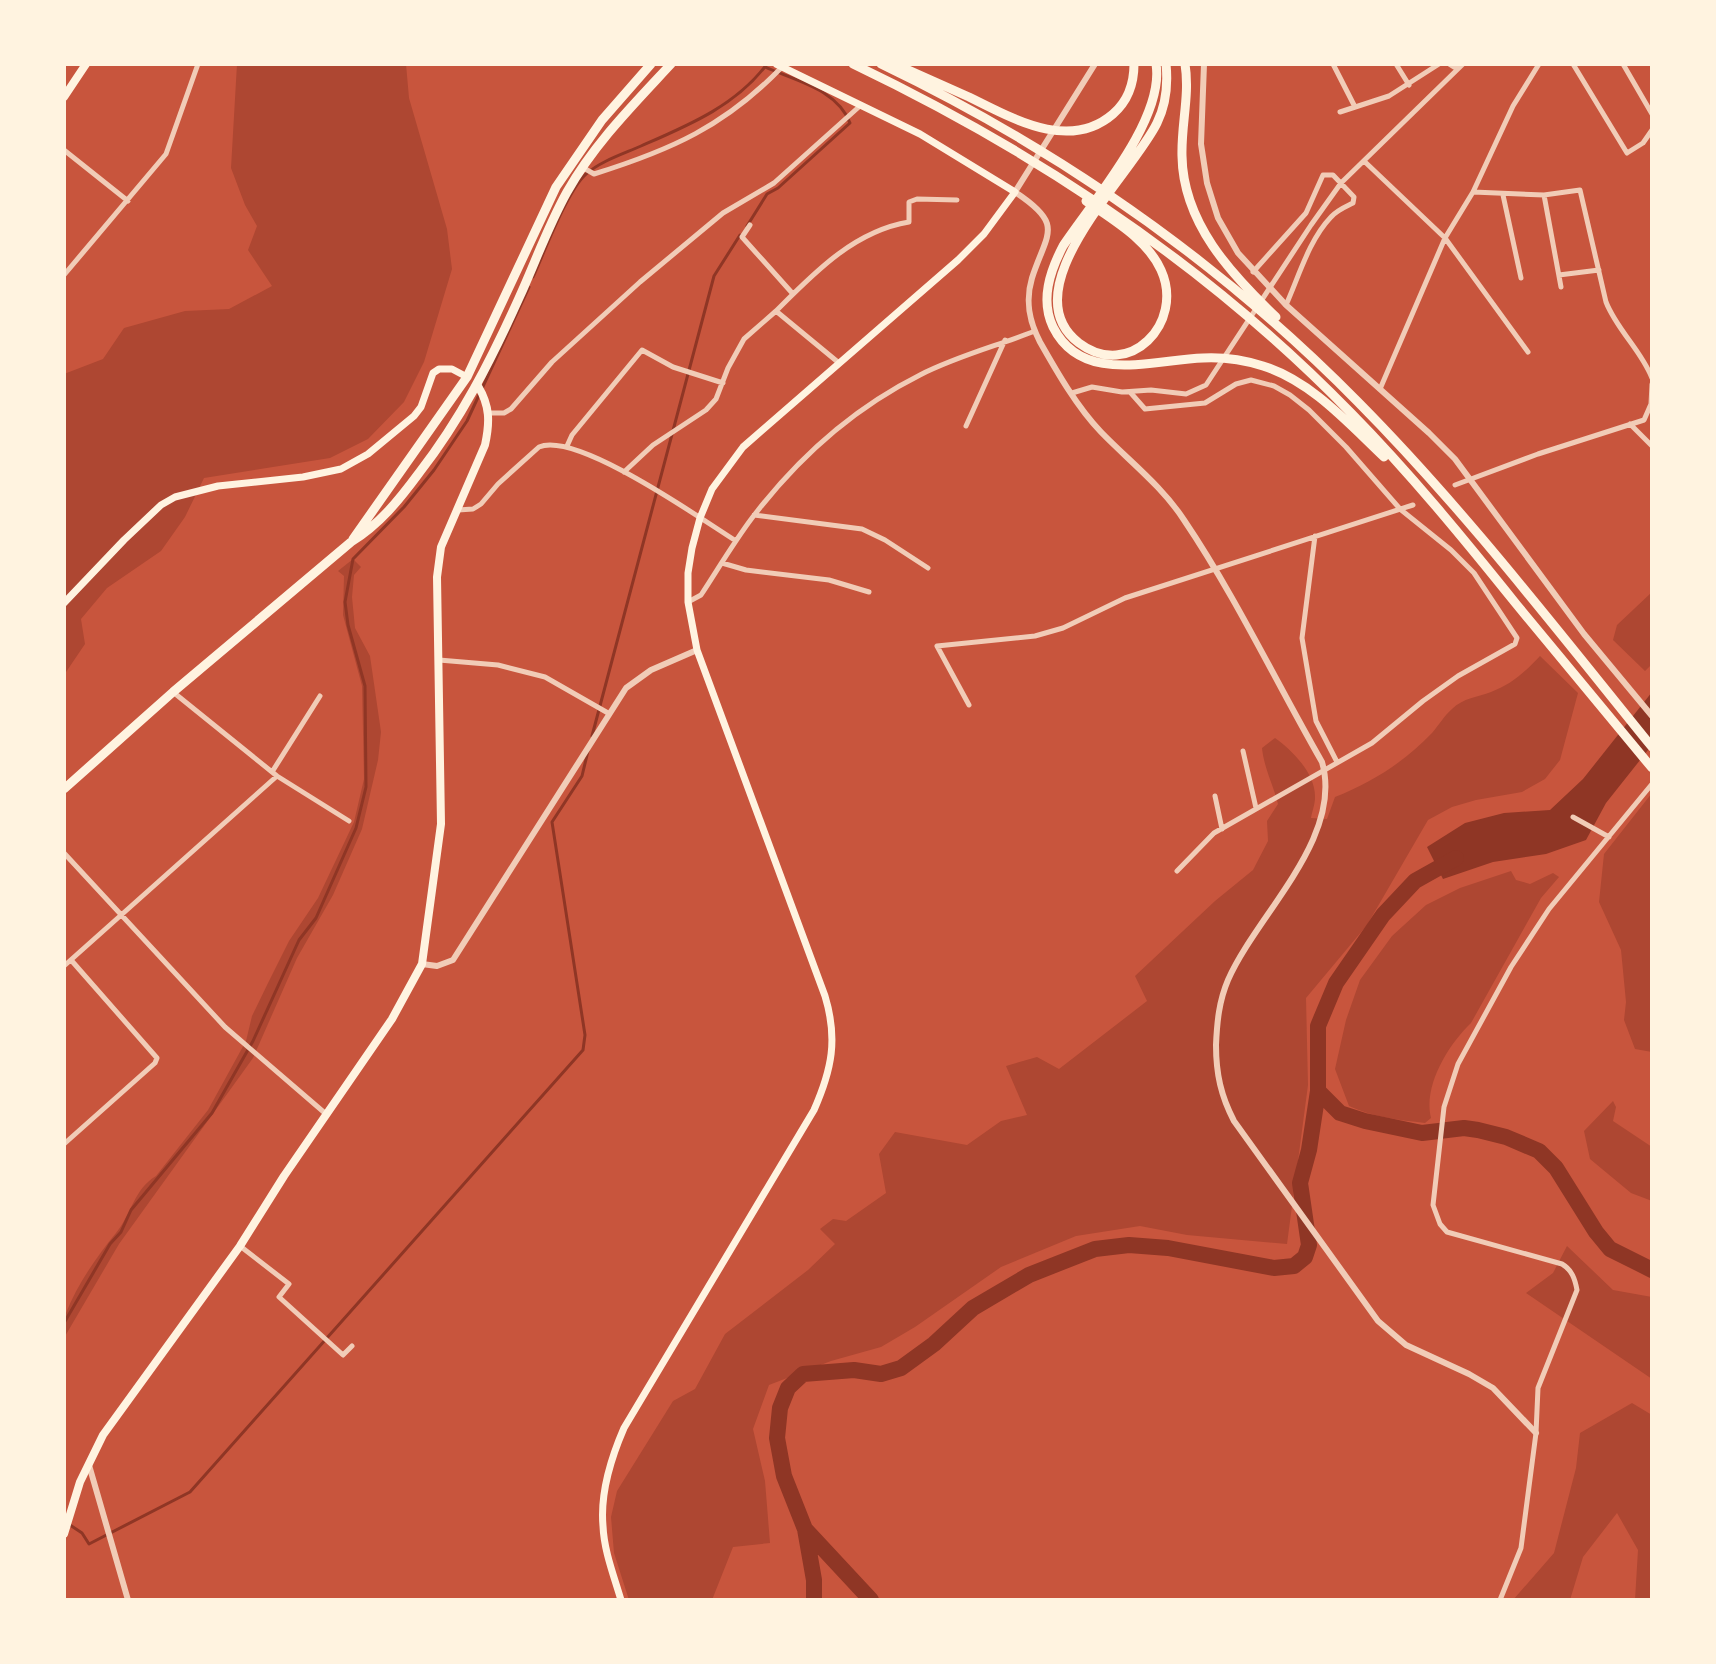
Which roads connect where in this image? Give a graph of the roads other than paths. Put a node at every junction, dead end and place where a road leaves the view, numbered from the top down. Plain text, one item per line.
1 (86, 64) edge
2 (198, 64) edge
3 (651, 64) edge
4 (671, 64) edge
5 (853, 64) edge
6 (881, 64) edge
7 (895, 64) edge
8 (1095, 64) edge
9 (1134, 64) edge
10 (1156, 64) edge
11 (1166, 64) edge
12 (1185, 64) edge
13 (1204, 64) edge
14 (1333, 64) edge
15 (1396, 64) edge
16 (1439, 64) edge
17 (1449, 64) edge
18 (1463, 64) edge
19 (1539, 64) edge
20 (1573, 64) edge
21 (1623, 64) edge
22 (779, 65) edge
23 (1457, 69) junction
24 (1409, 85) junction
25 (67, 87) edge
26 (64, 97) edge
27 (861, 104) junction
28 (1355, 107) junction
29 (942, 110) junction
30 (1340, 112) dead end
31 (1652, 114) edge
32 (1652, 130) edge
33 (64, 150) edge
34 (1364, 161) junction
35 (582, 167) junction
36 (1116, 176) junction
37 (1341, 183) junction
38 (1017, 188) junction
39 (1473, 192) junction
40 (1503, 195) junction
41 (1544, 195) junction
42 (957, 200) dead end
43 (128, 201) junction
44 (1085, 221) junction
45 (750, 225) dead end
46 (1445, 238) junction
47 (1599, 270) junction
48 (1253, 272) junction
49 (64, 275) edge
50 (1559, 275) junction
51 (1521, 278) dead end
52 (1561, 287) dead end
53 (793, 294) junction
54 (1286, 305) junction
55 (776, 311) junction
56 (1035, 331) junction
57 (1005, 340) junction
58 (1528, 352) dead end
59 (839, 363) junction
60 (467, 377) junction
61 (1652, 378) edge
62 (723, 383) junction
63 (1652, 384) edge
64 (478, 386) junction
65 (1380, 389) junction
66 (1130, 392) junction
67 (1072, 393) junction
68 (1358, 402) junction
69 (489, 413) junction
70 (1630, 423) junction
71 (966, 426) dead end
72 (567, 446) junction
73 (1652, 446) edge
74 (624, 472) junction
75 (1469, 479) junction
76 (1455, 485) dead end
77 (1413, 505) dead end
78 (1400, 509) junction
79 (458, 510) junction
80 (754, 515) junction
81 (700, 518) junction
82 (1448, 521) junction
83 (1315, 536) junction
84 (736, 541) junction
85 (351, 542) junction
86 (722, 563) junction
87 (928, 568) dead end
88 (1215, 568) junction
89 (869, 592) dead end
90 (688, 602) junction
91 (64, 603) edge
92 (697, 650) junction
93 (439, 660) junction
94 (173, 692) junction
95 (320, 696) dead end
96 (969, 705) dead end
97 (608, 713) junction
98 (1652, 716) edge
99 (1652, 747) edge
100 (1243, 751) dead end
101 (1335, 763) junction
102 (1652, 768) edge
103 (275, 774) junction
104 (1652, 784) edge
105 (64, 789) edge
106 (1215, 796) dead end
107 (1256, 808) junction
108 (1573, 817) dead end
109 (349, 821) dead end
110 (1222, 829) junction
111 (1609, 837) junction
112 (64, 853) edge
113 (1177, 871) dead end
114 (121, 915) junction
115 (71, 960) junction
116 (422, 964) junction
117 (64, 966) edge
118 (326, 1114) junction
119 (64, 1144) edge
120 (240, 1246) junction
121 (352, 1346) dead end
122 (1536, 1433) junction
123 (88, 1463) junction
124 (64, 1534) edge
125 (128, 1600) edge
126 (621, 1600) edge
127 (1500, 1600) edge

1 - 25 main road
2 - 43 street
3 - 60 highway
4 - 35 highway
5 - 29 highway
6 - 68 highway
7 - 9 highway
8 - 38 street
10 - 36 highway
11 - 36 highway
12 - 68 highway
13 - 48 street
14 - 28 street
15 - 24 street
16 - 24 street
17 - 23 street
18 - 23 street
19 - 39 street
20 - 32 street
21 - 31 street
22 - 27 main road
22 - 35 street
23 - 34 street
24 - 28 street
25 - 26 main road
27 - 38 main road
27 - 69 street
28 - 30 street
29 - 44 highway
29 - 82 highway
33 - 43 street
34 - 37 street
34 - 46 street
35 - 64 highway
36 - 44 highway
37 - 48 street
37 - 54 street
37 - 66 street
38 - 56 street
38 - 59 main road
39 - 40 street
39 - 46 street
40 - 41 street
40 - 51 street
41 - 47 street
41 - 50 street
42 - 53 street
43 - 49 street
44 - 82 highway
45 - 53 street
46 - 58 street
46 - 65 street
47 - 50 street
47 - 61 street
48 - 54 street
50 - 52 street
53 - 55 street
54 - 65 street
55 - 59 street
55 - 62 street
56 - 57 street
56 - 67 street
57 - 71 street
57 - 80 street
59 - 81 main road
60 - 64 highway
60 - 85 highway
60 - 91 main road
62 - 72 street
62 - 74 street
63 - 70 street
64 - 69 main road
64 - 85 highway
65 - 75 street
66 - 67 street
66 - 78 street
67 - 88 street
68 - 99 highway
69 - 79 main road
70 - 73 street
70 - 75 street
72 - 74 street
72 - 79 street
74 - 81 street
75 - 76 street
75 - 98 street
77 - 78 street
78 - 83 street
78 - 101 street
79 - 93 main road
80 - 84 street
80 - 87 street
81 - 84 street
81 - 90 main road
82 - 102 highway
83 - 88 street
83 - 101 street
84 - 86 street
85 - 94 highway
86 - 89 street
86 - 90 street
88 - 96 street
88 - 122 street
90 - 92 main road
92 - 97 street
92 - 126 main road
93 - 97 street
93 - 116 main road
94 - 103 street
94 - 105 highway
95 - 103 street
97 - 116 street
100 - 107 street
101 - 107 street
103 - 109 street
103 - 114 street
104 - 111 street
106 - 110 street
107 - 110 street
108 - 111 street
110 - 113 street
111 - 122 street
112 - 114 street
114 - 115 street
114 - 118 street
115 - 117 street
115 - 119 street
116 - 118 main road
118 - 120 main road
120 - 121 street
120 - 123 main road
122 - 127 street
123 - 124 main road
123 - 125 street

